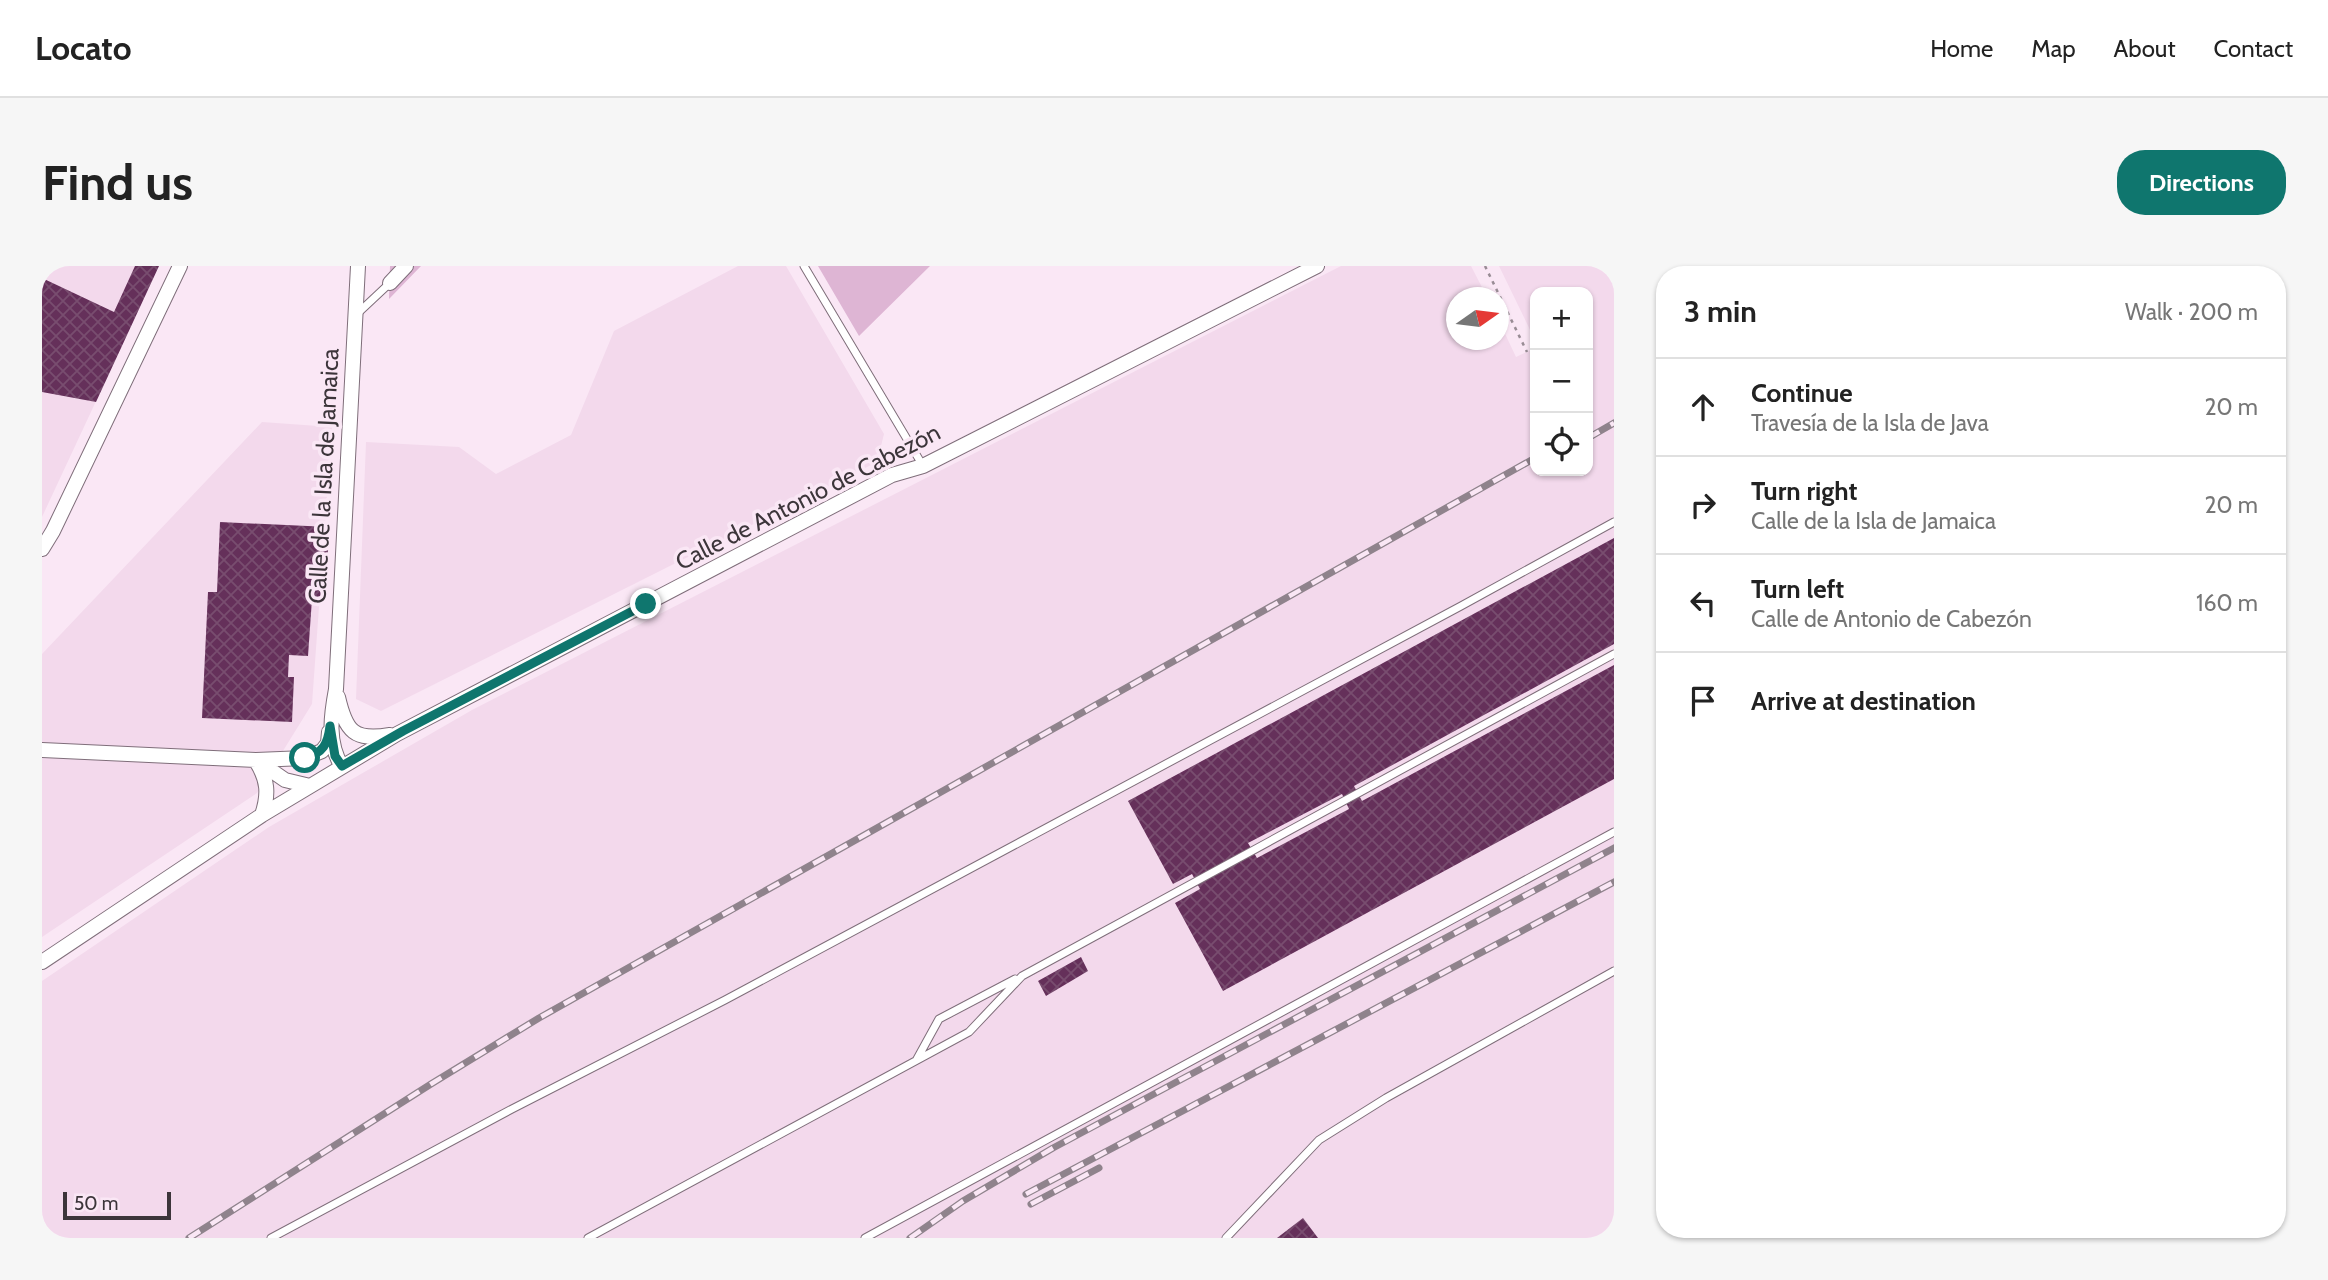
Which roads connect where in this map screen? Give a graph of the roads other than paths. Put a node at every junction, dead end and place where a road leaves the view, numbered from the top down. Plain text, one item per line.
1 (180, 266) edge
2 (358, 266) edge
3 (406, 266) edge
4 (804, 266) edge
5 (1317, 266) edge
6 (390, 283) joint
7 (355, 316) junction
8 (923, 466) junction
9 (1614, 522) edge
10 (42, 549) edge
11 (1614, 654) edge
12 (335, 689) junction
13 (330, 726) junction
14 (397, 734) junction
15 (42, 750) edge
16 (256, 760) junction
17 (342, 766) junction
18 (310, 786) junction
19 (262, 815) junction
20 (1614, 832) edge
21 (42, 962) edge
22 (1614, 971) edge
23 (1022, 976) junction
24 (916, 1061) junction
25 (271, 1238) edge
26 (588, 1238) edge
27 (864, 1238) edge
28 (1226, 1238) edge

1 - 10 street
2 - 7 street, Calle de la Isla de Jamaica
3 - 6 street
4 - 8 lane
5 - 8 street, Calle de Antonio de Cabezón
6 - 7 lane
7 - 12 street, Calle de la Isla de Jamaica
8 - 14 street, Calle de Antonio de Cabezón
9 - 25 lane
11 - 23 lane
12 - 13 street, Calle de la Isla de Jamaica
12 - 14 street, Calle de la Isla de Jamaica
13 - 16 street
13 - 17 street, Calle de la Isla de Jamaica
14 - 17 street, Calle de Antonio de Cabezón
15 - 16 street
16 - 18 street
16 - 19 street
17 - 18 street, Calle de Antonio de Cabezón
18 - 19 street, Calle de Antonio de Cabezón
19 - 21 street, Calle de Antonio de Cabezón
20 - 27 lane
22 - 28 lane
23 - 24 lane
23 - 24 lane
24 - 26 lane

